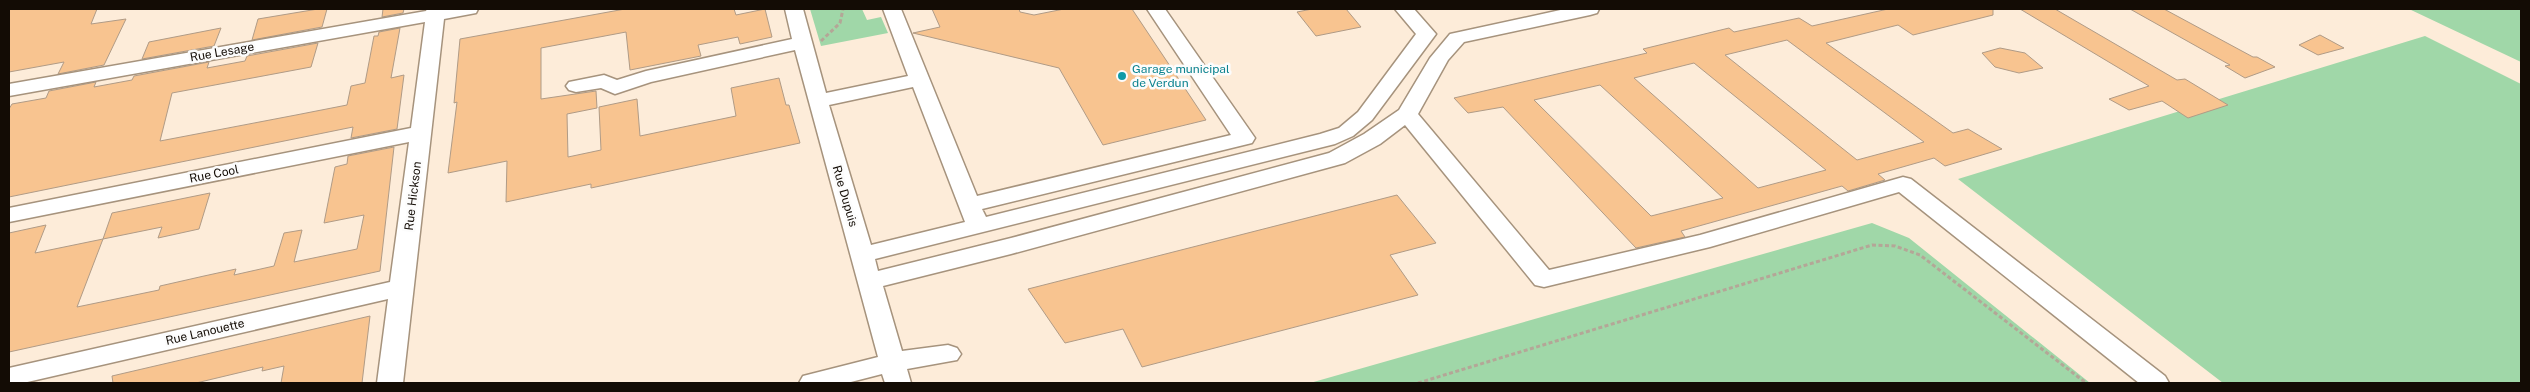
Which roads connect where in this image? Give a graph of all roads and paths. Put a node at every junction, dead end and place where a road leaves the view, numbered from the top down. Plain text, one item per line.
1 (469, 9) edge
2 (794, 9) edge
3 (843, 9) edge
4 (892, 9) edge
5 (1156, 9) edge
6 (1404, 9) edge
7 (1590, 9) edge
8 (436, 12) edge
9 (804, 48) junction
10 (918, 80) junction
11 (576, 86) dead end
12 (9, 90) edge
13 (818, 101) junction
14 (1407, 114) junction
15 (420, 133) junction
16 (9, 215) edge
17 (974, 216) junction
18 (862, 255) junction
19 (869, 281) junction
20 (402, 288) junction
21 (948, 354) dead end
22 (895, 373) edge
23 (9, 377) edge
24 (390, 383) edge
25 (812, 383) edge
26 (1418, 383) edge
27 (2086, 383) edge
28 (2156, 383) edge

1 - 8 street
2 - 9 street, Rue Dupuis
3 - 9 path
4 - 10 street
5 - 17 street
6 - 17 street
7 - 14 street
8 - 12 street, Rue Lesage
8 - 15 street, Rue Hickson
9 - 11 street
9 - 13 street, Rue Dupuis
10 - 13 street
10 - 17 street
13 - 18 street, Rue Dupuis
14 - 19 street
14 - 28 street
15 - 16 street, Rue Cool
15 - 20 street, Rue Hickson
17 - 18 street
18 - 19 street, Rue Dupuis
19 - 22 street, Rue Dupuis
20 - 23 street, Rue Lanouette
20 - 24 street, Rue Hickson
21 - 22 street
22 - 25 street
26 - 27 path

